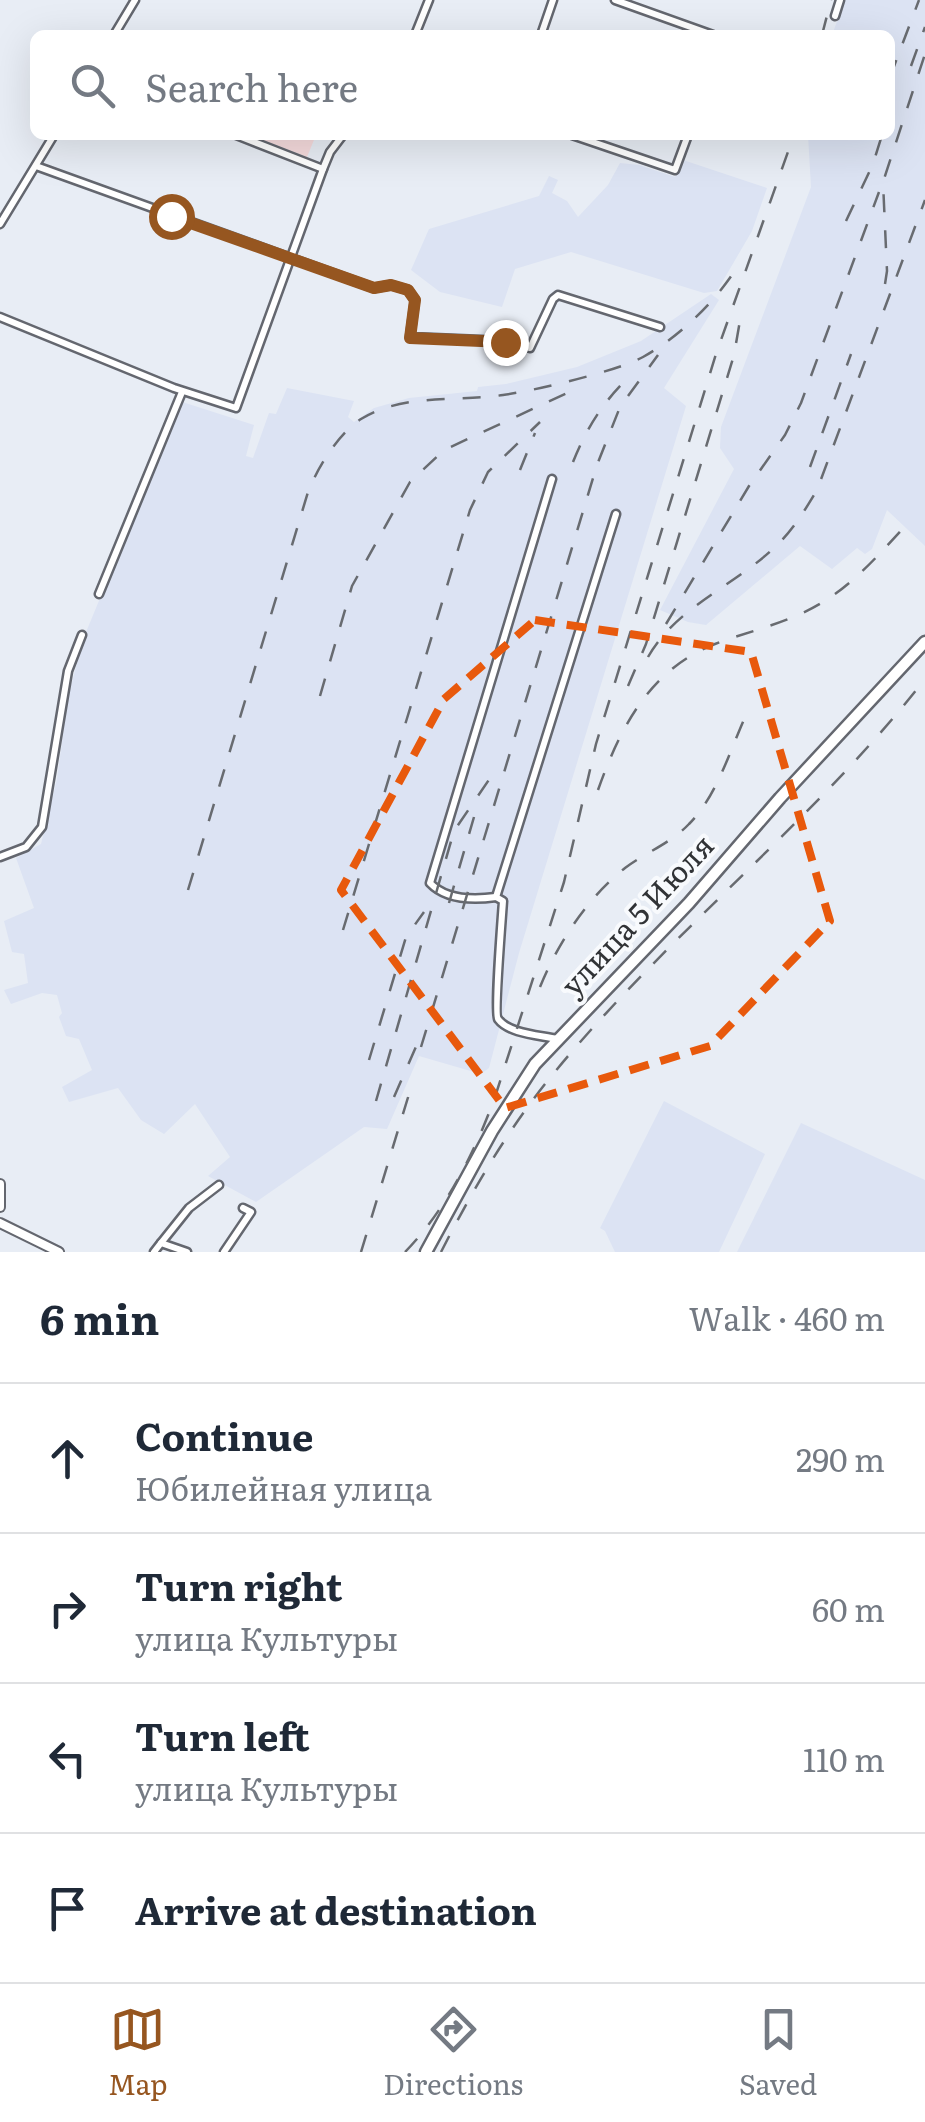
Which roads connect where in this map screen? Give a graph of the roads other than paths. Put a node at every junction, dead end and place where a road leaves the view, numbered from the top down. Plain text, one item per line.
1 (135, 0) edge
2 (429, 0) edge
3 (553, 0) edge
4 (615, 0) edge
5 (840, 0) edge
6 (835, 16) dead end
7 (117, 30) edge
8 (418, 30) edge
9 (542, 30) edge
10 (699, 30) edge
11 (51, 140) edge
12 (249, 140) edge
13 (340, 140) edge
14 (587, 140) edge
15 (686, 140) edge
16 (36, 166) junction
17 (324, 169) junction
18 (0, 224) edge
19 (290, 259) junction
20 (0, 318) edge
21 (660, 327) dead end
22 (182, 391) junction
23 (552, 479) dead end
24 (616, 514) dead end
25 (98, 594) dead end
26 (82, 635) dead end
27 (925, 642) edge
28 (0, 857) edge
29 (496, 897) junction
30 (557, 1039) junction
31 (0, 1184) edge
32 (219, 1186) dead end
33 (0, 1208) edge
34 (243, 1208) dead end
35 (0, 1222) edge
36 (161, 1243) junction
37 (59, 1252) edge
38 (154, 1252) edge
39 (187, 1252) edge
40 (224, 1252) edge
41 (426, 1252) edge

1 - 7 street
2 - 8 street
3 - 9 street
4 - 10 street
5 - 6 street
11 - 16 street
12 - 17 street
13 - 17 street
14 - 15 street
16 - 18 street
16 - 19 street
17 - 19 street
19 - 21 street
19 - 22 street
20 - 22 street
22 - 25 street
23 - 29 street
24 - 29 street
26 - 28 street
27 - 30 highway, улица 5 Июля
29 - 30 street
30 - 41 highway, улица 5 Июля
31 - 33 main road
32 - 36 street
34 - 40 street
35 - 37 main road
36 - 38 street
36 - 39 street

